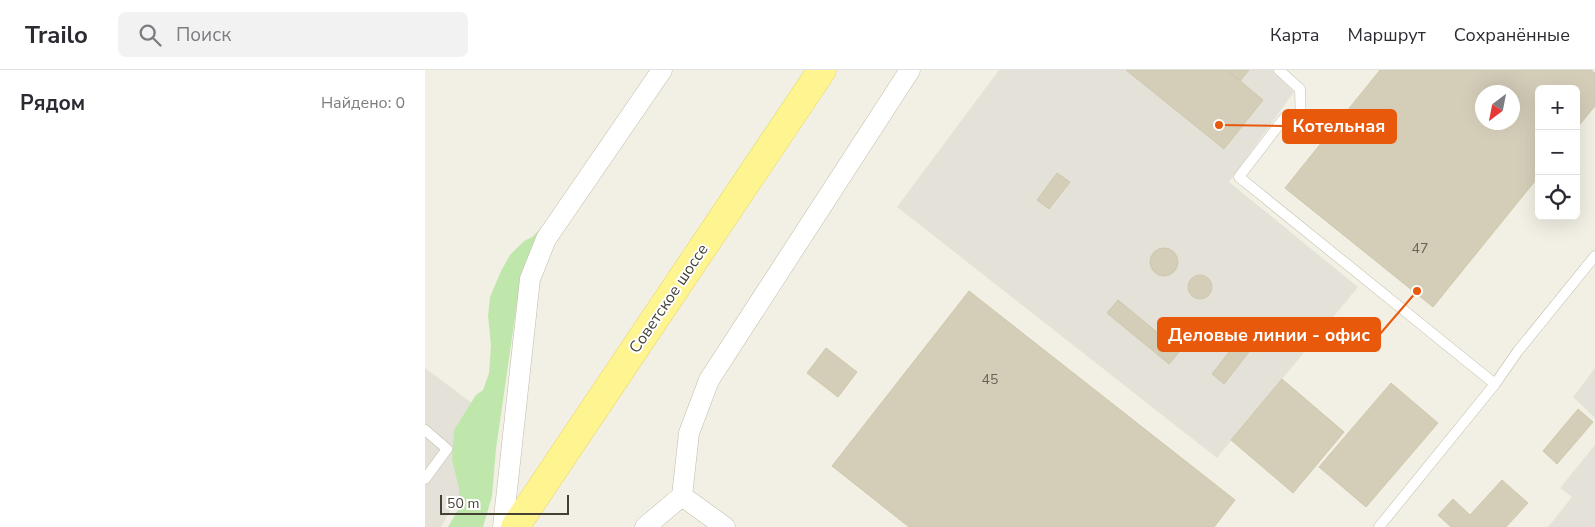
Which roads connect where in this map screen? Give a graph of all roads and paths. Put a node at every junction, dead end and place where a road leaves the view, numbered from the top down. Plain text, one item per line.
1 (662, 70) edge
2 (822, 70) edge
3 (910, 70) edge
4 (1279, 70) edge
5 (1285, 117) dead end
6 (1301, 126) dead end
7 (1595, 256) edge
8 (1495, 384) junction
9 (425, 430) edge
10 (425, 479) edge
11 (682, 496) junction
12 (721, 526) edge
13 (503, 527) edge
14 (515, 527) edge
15 (645, 527) edge
16 (1379, 527) edge

1 - 13 street
2 - 14 main road, Советское шоссе
3 - 11 street
4 - 6 lane
5 - 8 lane
7 - 8 lane
8 - 16 lane
9 - 10 lane
11 - 12 street
11 - 15 street

